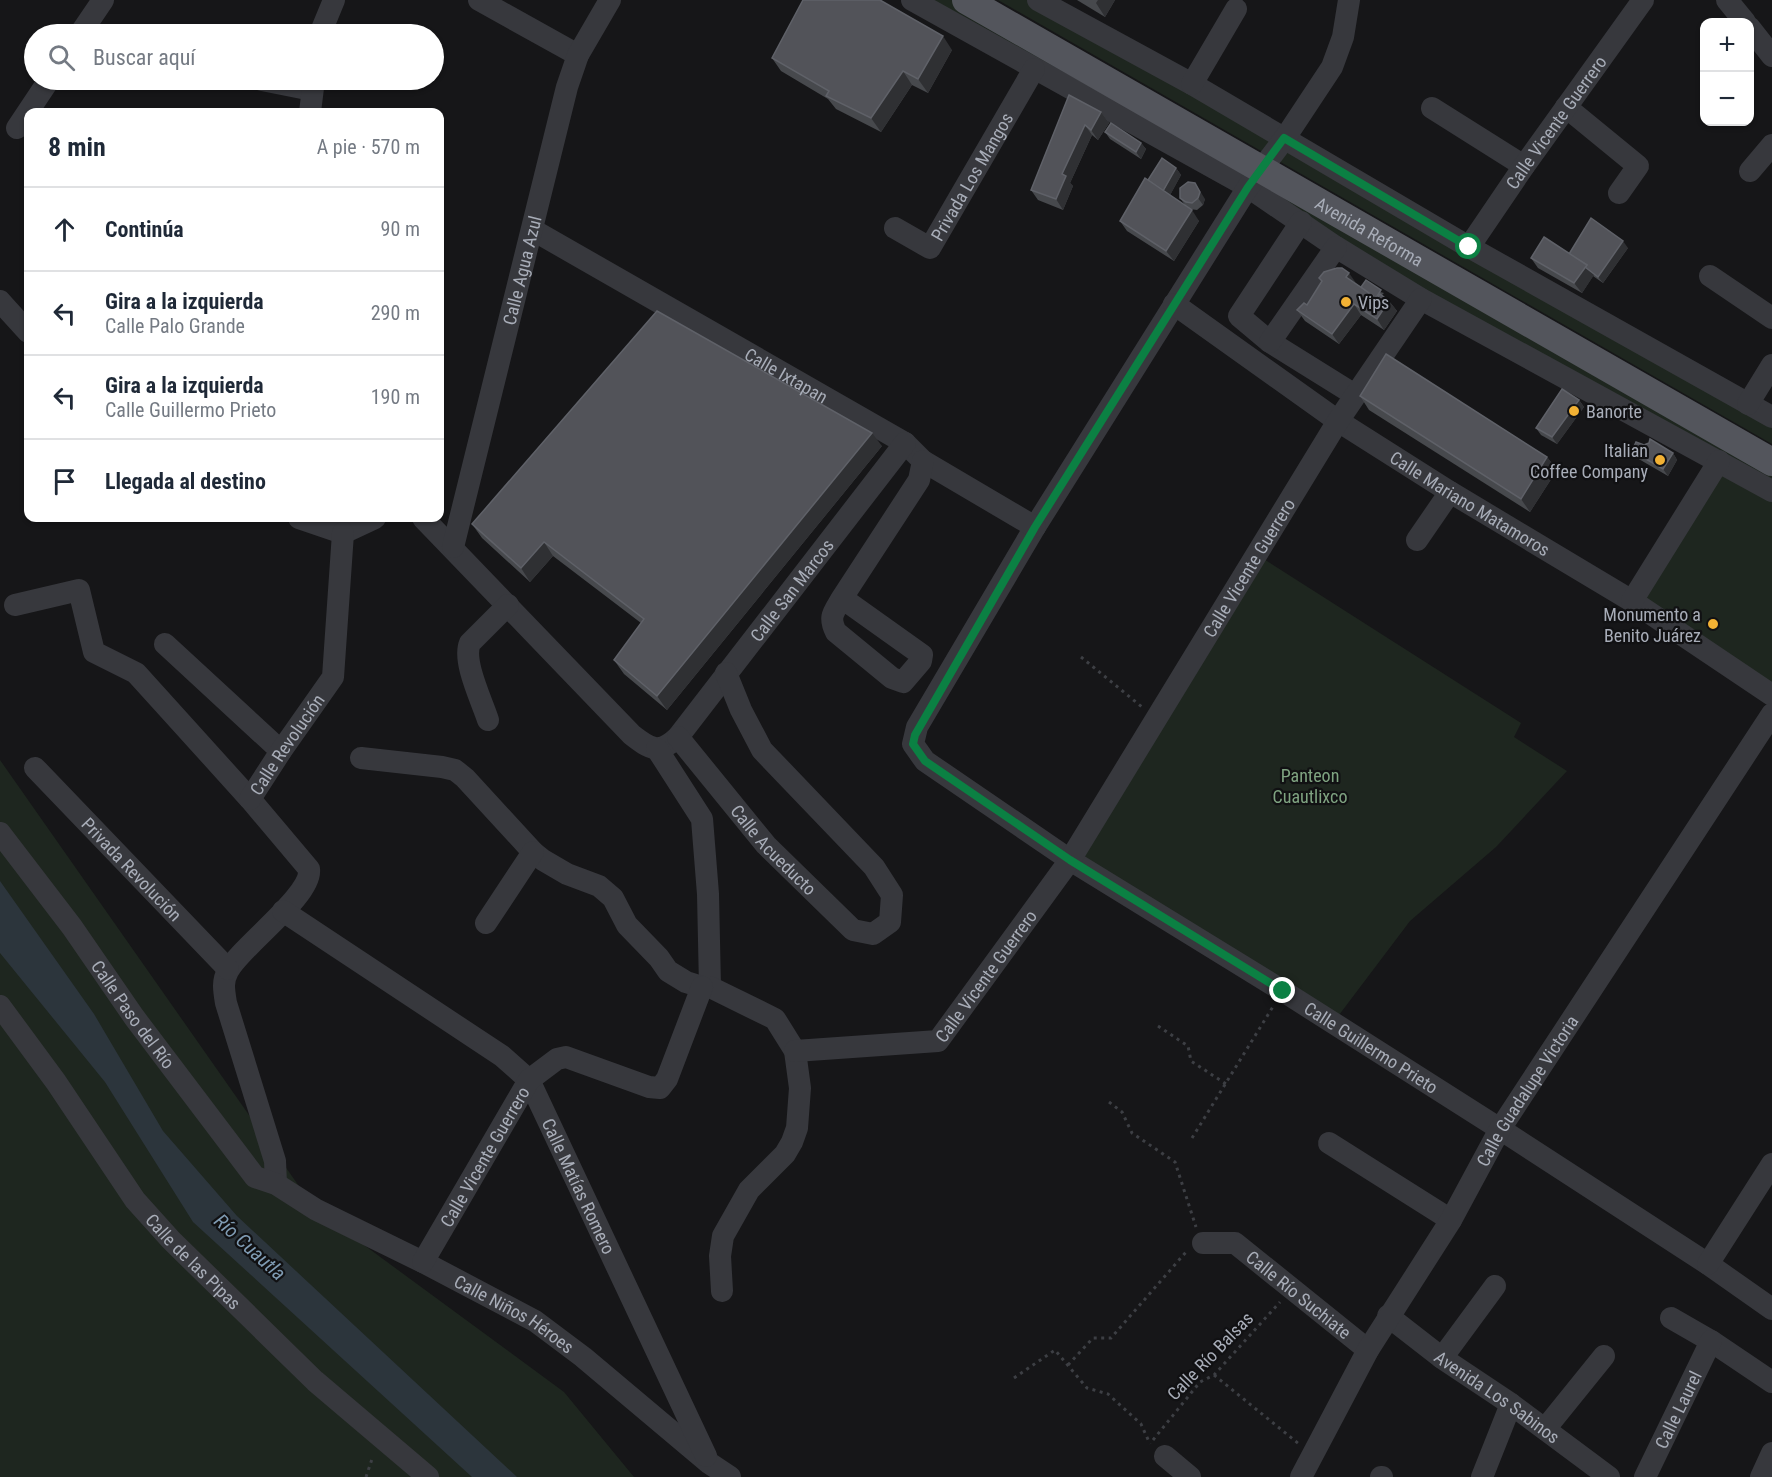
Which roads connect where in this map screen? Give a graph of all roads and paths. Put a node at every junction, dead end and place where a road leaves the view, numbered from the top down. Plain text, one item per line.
1 (103, 0) edge
2 (334, 0) edge
3 (479, 0) edge
4 (609, 0) edge
5 (912, 0) edge
6 (966, 0) edge
7 (998, 0) edge
8 (1038, 0) edge
9 (1349, 0) edge
10 (1643, 0) edge
11 (1727, 0) edge
12 (1236, 9) dead end
13 (1742, 18) edge
14 (87, 24) edge
15 (324, 24) edge
16 (1754, 34) edge
17 (578, 55) junction
18 (1772, 56) edge
19 (1034, 69) junction
20 (1192, 84) junction
21 (41, 90) edge
22 (312, 90) edge
23 (1566, 107) junction
24 (27, 108) edge
25 (310, 108) edge
26 (1432, 108) dead end
27 (24, 112) edge
28 (11, 129) edge
29 (1772, 145) edge
30 (1266, 163) junction
31 (1524, 166) junction
32 (1750, 171) dead end
33 (1619, 194) dead end
34 (1301, 222) junction
35 (895, 228) dead end
36 (533, 230) junction
37 (1469, 247) junction
38 (1336, 248) junction
39 (1710, 276) dead end
40 (1421, 299) junction
41 (0, 301) edge
42 (1174, 304) junction
43 (1772, 318) edge
44 (24, 328) edge
45 (1270, 342) junction
46 (1772, 365) edge
47 (1355, 395) junction
48 (1748, 404) junction
49 (1772, 417) edge
50 (1338, 421) junction
51 (906, 443) junction
52 (1772, 444) edge
53 (923, 461) junction
54 (1719, 461) junction
55 (1772, 462) edge
56 (1772, 491) edge
57 (1450, 492) junction
58 (311, 522) edge
59 (367, 522) edge
60 (427, 522) edge
61 (1035, 527) junction
62 (344, 533) junction
63 (1417, 540) dead end
64 (453, 547) junction
65 (842, 598) dead end
66 (1632, 601) junction
67 (15, 605) dead end
68 (508, 605) junction
69 (165, 644) dead end
70 (1081, 657) dead end
71 (726, 673) junction
72 (1772, 695) edge
73 (1772, 714) edge
74 (1155, 718) junction
75 (488, 720) dead end
76 (678, 737) junction
77 (657, 749) junction
78 (280, 751) junction
79 (361, 758) dead end
80 (35, 768) dead end
81 (250, 799) junction
82 (0, 833) edge
83 (533, 852) junction
84 (1070, 860) junction
85 (284, 911) junction
86 (486, 923) dead end
87 (228, 969) junction
88 (706, 987) junction
89 (1283, 991) junction
90 (0, 1006) edge
91 (1158, 1026) dead end
92 (795, 1051) junction
93 (529, 1080) junction
94 (1227, 1084) junction
95 (1108, 1102) dead end
96 (1500, 1129) junction
97 (1192, 1138) dead end
98 (1329, 1143) dead end
99 (1772, 1164) edge
100 (276, 1184) junction
101 (1451, 1220) junction
102 (1203, 1243) junction
103 (423, 1262) junction
104 (1708, 1264) junction
105 (1495, 1286) dead end
106 (1292, 1289) junction
107 (722, 1291) dead end
108 (1772, 1310) edge
109 (1388, 1316) junction
110 (1671, 1318) dead end
111 (1711, 1341) junction
112 (1368, 1350) junction
113 (1604, 1356) dead end
114 (1442, 1358) junction
115 (1068, 1365) junction
116 (1214, 1375) junction
117 (1014, 1377) dead end
118 (1772, 1382) edge
119 (1511, 1404) junction
120 (1545, 1429) junction
121 (1157, 1450) junction
122 (1772, 1453) edge
123 (1312, 1455) junction
124 (709, 1463) junction
125 (429, 1477) edge
126 (730, 1477) edge
127 (1190, 1477) edge
128 (1301, 1477) edge
129 (1482, 1477) edge
130 (1609, 1477) edge
131 (1645, 1477) edge
132 (1761, 1477) edge

1 - 14 street
2 - 15 street
3 - 17 street
4 - 17 street, Calle Agua Azul
5 - 19 street
6 - 30 main road, Avenida Reforma
7 - 30 main road, Avenida Reforma
8 - 20 street
9 - 30 street
10 - 23 street, Calle Vicente Guerrero
11 - 13 street
12 - 20 street
16 - 18 street
17 - 36 street, Calle Agua Azul
19 - 30 street
19 - 35 street, Privada Los Mangos
20 - 30 street
21 - 24 street
22 - 25 street
23 - 31 street, Calle Vicente Guerrero
23 - 33 street
26 - 31 street
27 - 28 street
29 - 32 street
30 - 34 street
30 - 37 street
30 - 42 street
30 - 52 main road, Avenida Reforma
30 - 55 main road, Avenida Reforma
31 - 37 street, Calle Vicente Guerrero
34 - 38 street
34 - 45 street
36 - 51 street, Calle Ixtapan
36 - 64 street, Calle Agua Azul
37 - 48 street
38 - 40 street
38 - 45 street
39 - 43 street
40 - 47 street, Calle Vicente Guerrero
40 - 54 street
41 - 44 street
42 - 50 street, Calle Mariano Matamoros
42 - 61 street
45 - 47 street
46 - 48 street
47 - 50 street, Calle Vicente Guerrero
48 - 49 street
50 - 57 street, Calle Mariano Matamoros
50 - 74 street, Calle Vicente Guerrero
51 - 53 street, Calle Ixtapan
51 - 71 street, Calle San Marcos
53 - 61 street, Calle Ixtapan
53 - 65 street
54 - 56 street
54 - 66 street
57 - 63 street
57 - 66 street, Calle Mariano Matamoros
58 - 62 street
59 - 62 street
60 - 64 street
61 - 84 street, Calle Guillermo Prieto
62 - 78 street, Calle Revolución
64 - 68 street
66 - 72 street, Calle Mariano Matamoros
67 - 81 street
68 - 75 street
68 - 77 street
69 - 78 street
70 - 74 path
71 - 76 street, Calle San Marcos
71 - 76 street, Calle Acueducto
73 - 96 street, Calle Guadalupe Victoria
74 - 84 street, Calle Vicente Guerrero
76 - 77 street
77 - 88 street
78 - 81 street, Calle Revolución
79 - 83 street
80 - 87 street, Privada Revolución
81 - 85 street, Calle Revolución
82 - 100 street, Calle Paso del Río
83 - 86 street
83 - 88 street
84 - 89 street, Calle Guillermo Prieto
84 - 92 street, Calle Vicente Guerrero
85 - 87 street, Calle Revolución
85 - 93 street, Calle Matías Romero
87 - 100 street
88 - 92 street
88 - 93 street, Calle Vicente Guerrero
89 - 94 path
89 - 96 street, Calle Guillermo Prieto
90 - 125 street, Calle de las Pipas
91 - 94 path
92 - 107 street
93 - 103 street, Calle Vicente Guerrero
93 - 124 street, Calle Matías Romero
94 - 97 path
95 - 102 path
96 - 101 street, Calle Guadalupe Victoria
96 - 104 street, Calle Guillermo Prieto
98 - 101 street
99 - 104 street
100 - 103 street, Calle Niños Héroes
101 - 109 street, Calle Guadalupe Victoria
102 - 106 street, Calle Río Suchiate
102 - 115 path
103 - 124 street, Calle Niños Héroes
104 - 108 street, Calle Guillermo Prieto
105 - 114 street
106 - 112 street, Calle Río Suchiate
106 - 116 path, Calle Río Balsas
109 - 112 street, Calle Guadalupe Victoria
109 - 114 street, Avenida Los Sabinos
110 - 111 street
111 - 118 street
111 - 131 street, Calle Laurel
112 - 123 street, Calle Guadalupe Victoria
113 - 120 street
114 - 119 street, Avenida Los Sabinos
115 - 117 path
115 - 121 path
116 - 121 path, Calle Río Balsas
116 - 123 path
119 - 120 street, Avenida Los Sabinos
119 - 129 street
120 - 130 street, Avenida Los Sabinos
121 - 127 street
122 - 132 street
123 - 128 street, Calle Guadalupe Victoria
124 - 126 street, Calle Niños Héroes

